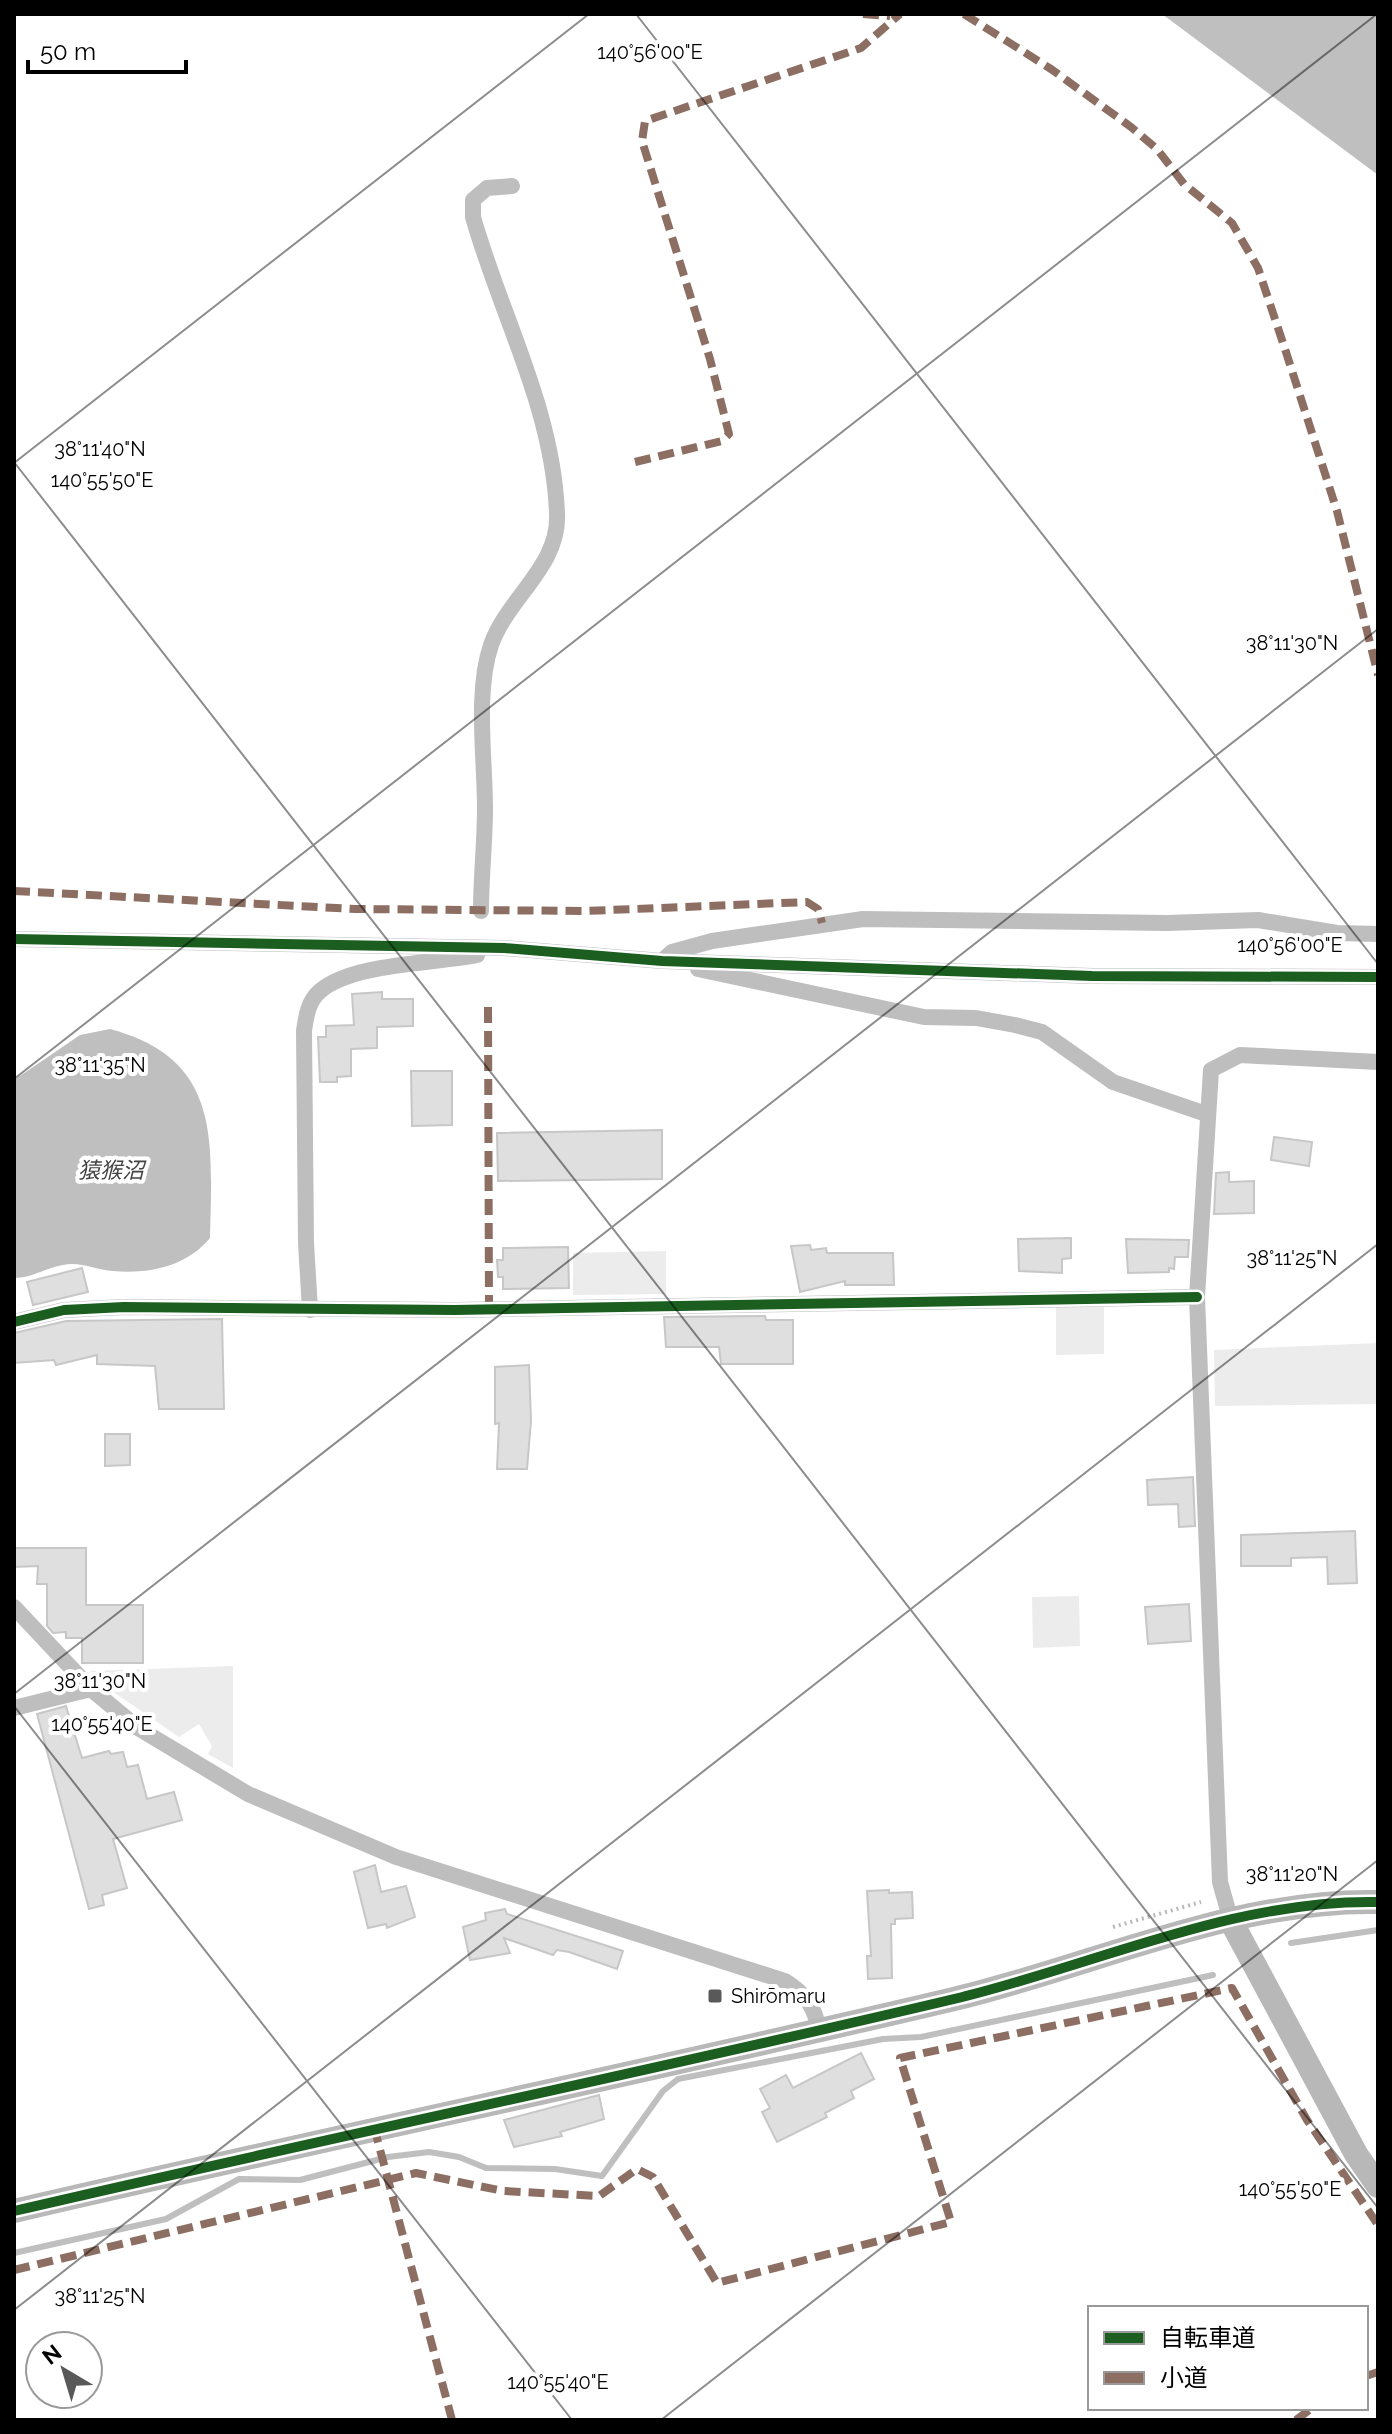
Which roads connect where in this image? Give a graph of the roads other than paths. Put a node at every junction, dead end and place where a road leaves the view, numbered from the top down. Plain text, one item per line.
1 (512, 186) dead end
2 (481, 911) dead end
3 (1378, 934) edge
4 (14, 939) edge
5 (479, 947) junction
6 (662, 961) junction
7 (1378, 977) edge
8 (1378, 1062) edge
9 (1206, 1114) junction
10 (1197, 1297) junction
11 (310, 1310) junction
12 (14, 1322) edge
13 (14, 1607) edge
14 (91, 1689) junction
15 (14, 1708) edge
16 (1378, 1902) edge
17 (1231, 1921) junction
18 (819, 2031) junction
19 (1378, 2186) edge
20 (14, 2211) edge

1 - 2 street
3 - 6 street
4 - 5 street
5 - 6 street
5 - 11 street
6 - 7 street
6 - 9 street
8 - 9 street
9 - 10 street
10 - 11 street
10 - 17 street
11 - 12 street
13 - 14 street
14 - 15 street
14 - 18 street
16 - 17 street
17 - 18 street
17 - 19 street
18 - 20 street

